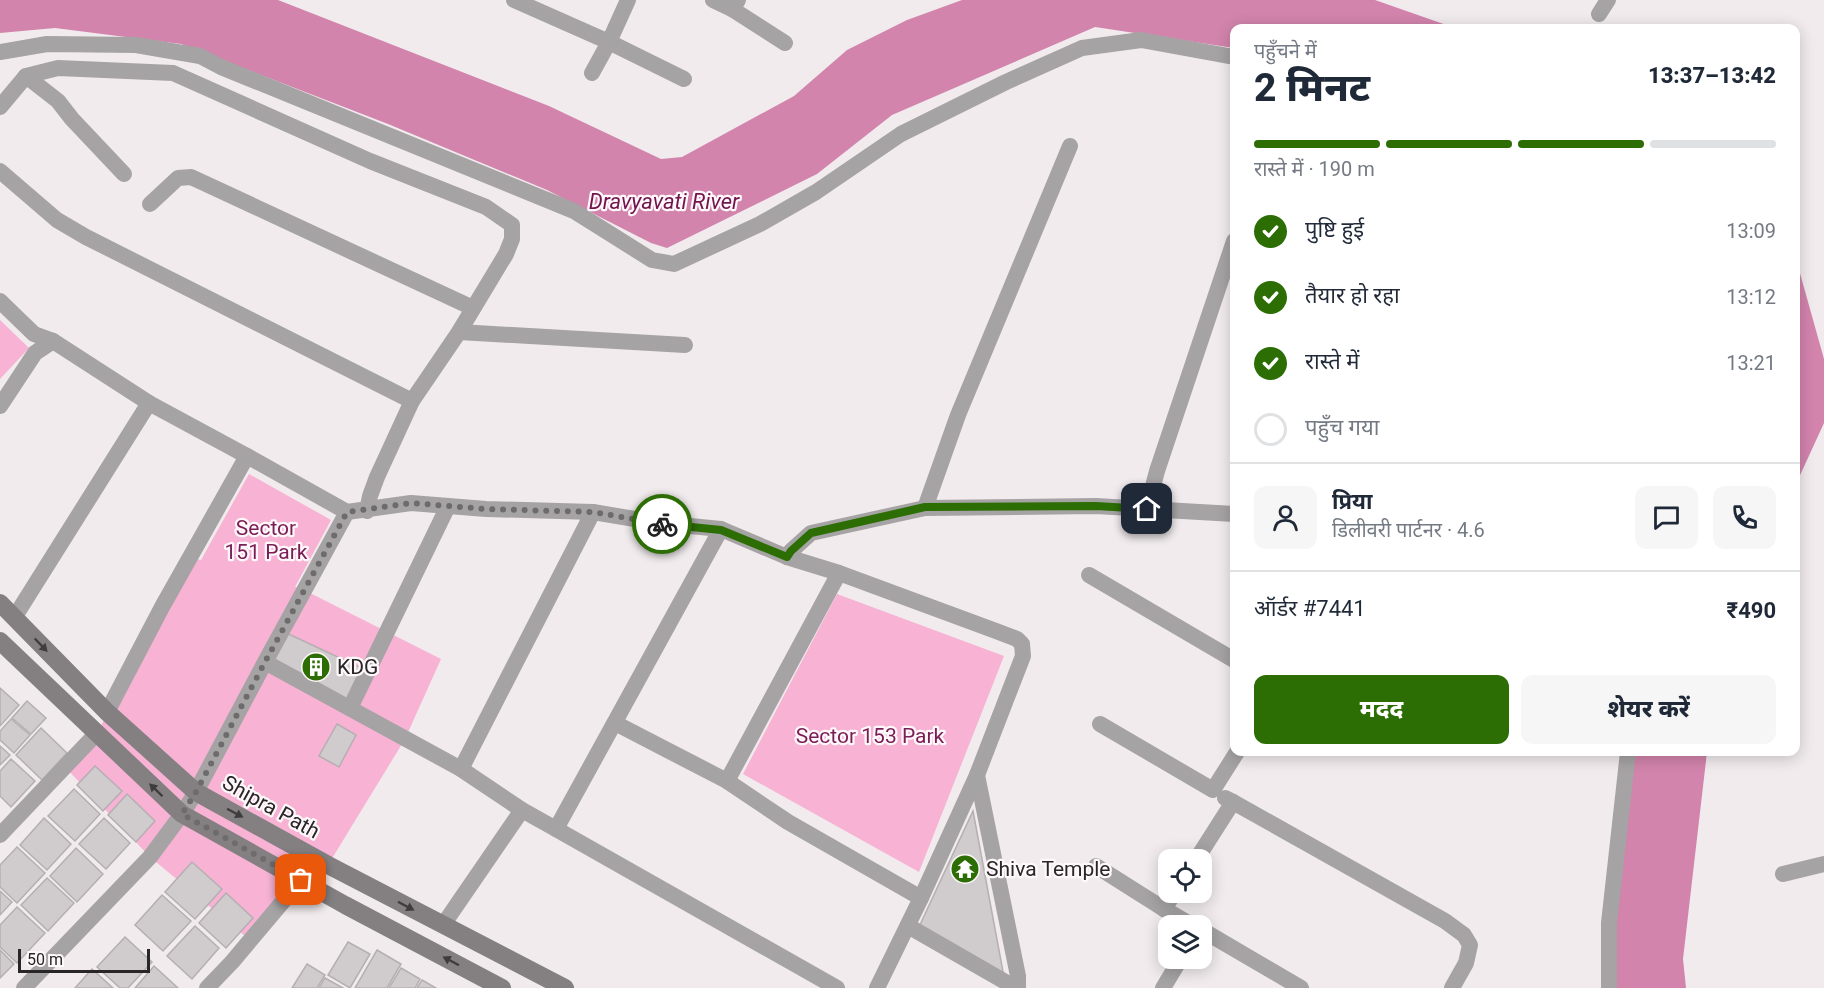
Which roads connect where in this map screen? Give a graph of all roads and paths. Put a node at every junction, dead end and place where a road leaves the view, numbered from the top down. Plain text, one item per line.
1 (514, 0) edge
2 (628, 0) edge
3 (713, 0) edge
4 (735, 5) edge
5 (609, 42) junction
6 (785, 43) dead end
7 (0, 52) edge
8 (1230, 56) edge
9 (592, 73) dead end
10 (26, 76) junction
11 (684, 79) dead end
12 (0, 107) edge
13 (1070, 146) dead end
14 (0, 171) edge
15 (124, 174) dead end
16 (150, 204) dead end
17 (1230, 253) edge
18 (0, 301) edge
19 (473, 308) junction
20 (459, 332) junction
21 (53, 341) junction
22 (685, 345) dead end
23 (412, 401) junction
24 (148, 403) junction
25 (0, 406) edge
26 (247, 456) junction
27 (448, 506) junction
28 (925, 507) junction
29 (1147, 509) junction
30 (367, 511) junction
31 (347, 512) junction
32 (593, 512) junction
33 (1230, 514) edge
34 (721, 530) junction
35 (787, 557) junction
36 (839, 573) junction
37 (1089, 575) dead end
38 (0, 603) edge
39 (14, 618) junction
40 (0, 641) edge
41 (1230, 658) edge
42 (265, 662) junction
43 (350, 708) junction
44 (107, 712) junction
45 (615, 723) junction
46 (1100, 724) dead end
47 (97, 733) junction
48 (1235, 756) edge
49 (1628, 756) edge
50 (461, 769) junction
51 (977, 775) junction
52 (728, 781) junction
53 (1214, 790) junction
54 (196, 792) junction
55 (1233, 802) junction
56 (522, 810) junction
57 (182, 814) junction
58 (556, 828) junction
59 (2, 829) edge
60 (1203, 849) edge
61 (1824, 864) edge
62 (1096, 866) dead end
63 (1783, 874) dead end
64 (301, 880) junction
65 (921, 898) junction
66 (1168, 903) edge
67 (1164, 909) junction
68 (1174, 915) edge
69 (442, 925) junction
70 (908, 926) junction
71 (1212, 936) edge
72 (1174, 969) edge
73 (214, 986) edge
74 (24, 988) edge
75 (502, 988) edge
76 (565, 988) edge
77 (837, 988) edge
78 (877, 988) edge
79 (1017, 988) edge
80 (1163, 988) edge
81 (1301, 988) edge
82 (1452, 988) edge
83 (1610, 988) edge

1 - 5 street
2 - 5 street
3 - 4 street
4 - 6 street
5 - 9 street
5 - 11 street
7 - 8 street
10 - 12 street
10 - 15 street
10 - 19 street
13 - 28 street
14 - 23 street
16 - 19 street
17 - 29 street
18 - 21 street
19 - 20 street
20 - 22 street
20 - 23 street
21 - 24 street
21 - 25 street
23 - 30 street
24 - 26 street
24 - 39 street
26 - 31 street
26 - 44 street
27 - 30 street
27 - 32 street
27 - 43 street
28 - 29 street
28 - 35 street
29 - 33 street
30 - 31 street
31 - 42 street
32 - 34 street
32 - 50 street
34 - 35 street
34 - 45 street
35 - 36 street
36 - 51 street
36 - 52 street
37 - 41 street
38 - 39 street, Shipra Path
39 -> 44 street, Shipra Path
40 - 47 street
42 - 43 street
42 - 54 street
43 - 50 street
44 - 54 street, Shipra Path
45 - 52 street
45 - 58 street
46 - 53 street
57 -> 47 street
47 - 59 street
48 - 53 street
49 - 83 street
50 - 56 street
51 - 65 street
51 - 79 street
52 - 65 street
53 - 55 street
54 - 57 street
54 -> 69 street, Shipra Path
55 - 60 street
55 - 82 street
56 - 58 street
56 - 69 street
57 - 64 street
57 - 74 street
58 - 77 street
61 - 63 street
62 - 67 street
64 - 73 street
75 -> 64 street
65 - 70 street
66 - 67 street
67 - 68 street
69 - 76 street, Shipra Path
70 - 78 street
70 - 79 street
71 - 81 street
72 - 80 street

